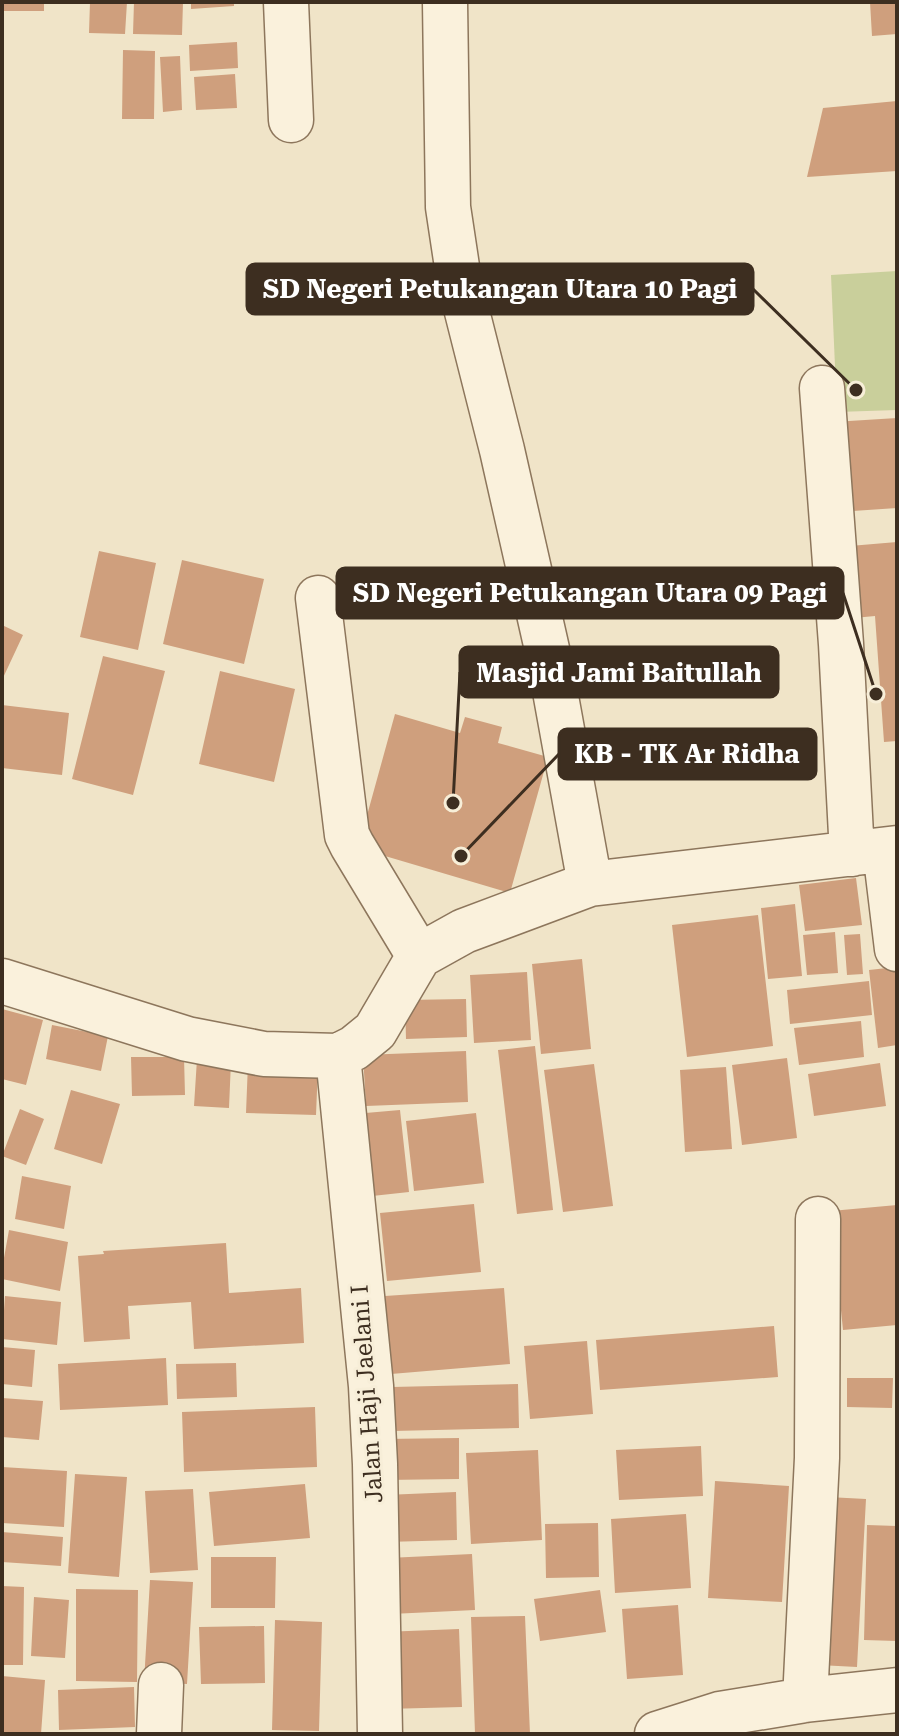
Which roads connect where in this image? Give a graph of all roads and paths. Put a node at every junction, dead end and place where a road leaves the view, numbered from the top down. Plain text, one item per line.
1 (286, 2) edge
2 (445, 2) edge
3 (291, 120) dead end
4 (822, 388) dead end
5 (318, 598) dead end
6 (878, 850) edge
7 (590, 884) junction
8 (897, 949) edge
9 (419, 956) junction
10 (2, 981) edge
11 (338, 1056) junction
12 (818, 1219) dead end
13 (161, 1685) dead end
14 (897, 1690) edge
15 (805, 1700) junction
16 (159, 1734) edge
17 (380, 1734) edge
18 (657, 1734) edge

1 - 3 street
2 - 7 street
4 - 6 street
5 - 9 street
6 - 7 street
6 - 8 street
7 - 9 street
9 - 11 street
10 - 11 street
11 - 17 street, Jalan Haji Jaelani I
12 - 15 street
13 - 16 street
14 - 15 street
15 - 18 street

